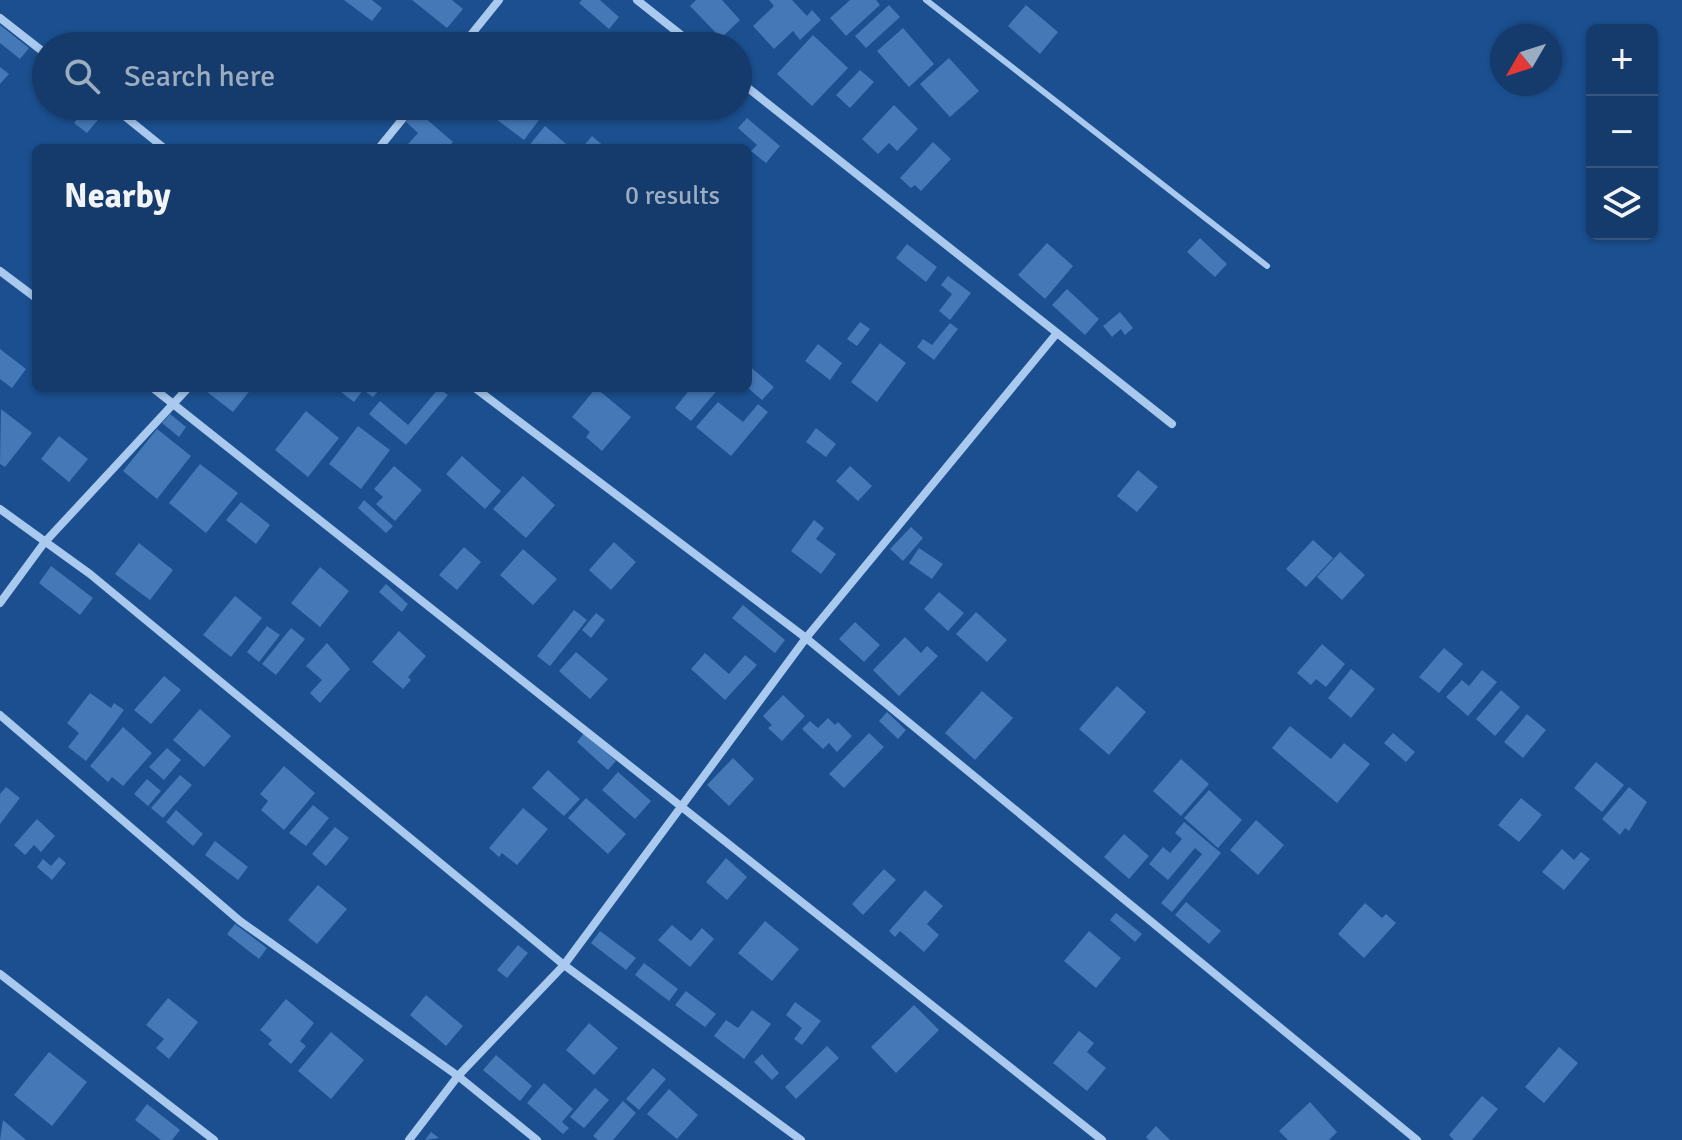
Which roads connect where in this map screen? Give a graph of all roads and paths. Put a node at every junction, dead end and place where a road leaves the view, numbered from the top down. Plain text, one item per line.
1 (499, 0) edge
2 (637, 0) edge
3 (926, 0) edge
4 (0, 18) edge
5 (473, 32) edge
6 (677, 32) edge
7 (32, 43) edge
8 (752, 91) edge
9 (129, 120) edge
10 (402, 120) edge
11 (159, 144) edge
12 (382, 144) edge
13 (1267, 266) dead end
14 (0, 271) edge
15 (32, 295) edge
16 (1057, 333) junction
17 (158, 392) edge
18 (185, 392) edge
19 (480, 392) edge
20 (175, 405) junction
21 (1172, 424) dead end
22 (0, 509) edge
23 (44, 543) junction
24 (0, 603) edge
25 (806, 638) junction
26 (0, 715) edge
27 (681, 807) junction
28 (564, 965) junction
29 (0, 974) edge
30 (458, 1076) junction
31 (214, 1140) edge
32 (409, 1140) edge
33 (537, 1140) edge
34 (801, 1140) edge
35 (1102, 1140) edge
36 (1417, 1140) edge

1 - 5 street
2 - 6 street
3 - 13 lane
4 - 7 street
8 - 16 street
9 - 11 street
10 - 12 street
14 - 15 street
16 - 21 street
16 - 25 street
17 - 20 street
18 - 20 street
19 - 25 street
20 - 23 street
20 - 27 street
22 - 23 street
23 - 24 street
23 - 28 street
25 - 27 street
25 - 36 street
26 - 30 street
27 - 28 street
27 - 35 street
28 - 30 street
28 - 34 street
29 - 31 street
30 - 32 street
30 - 33 street

